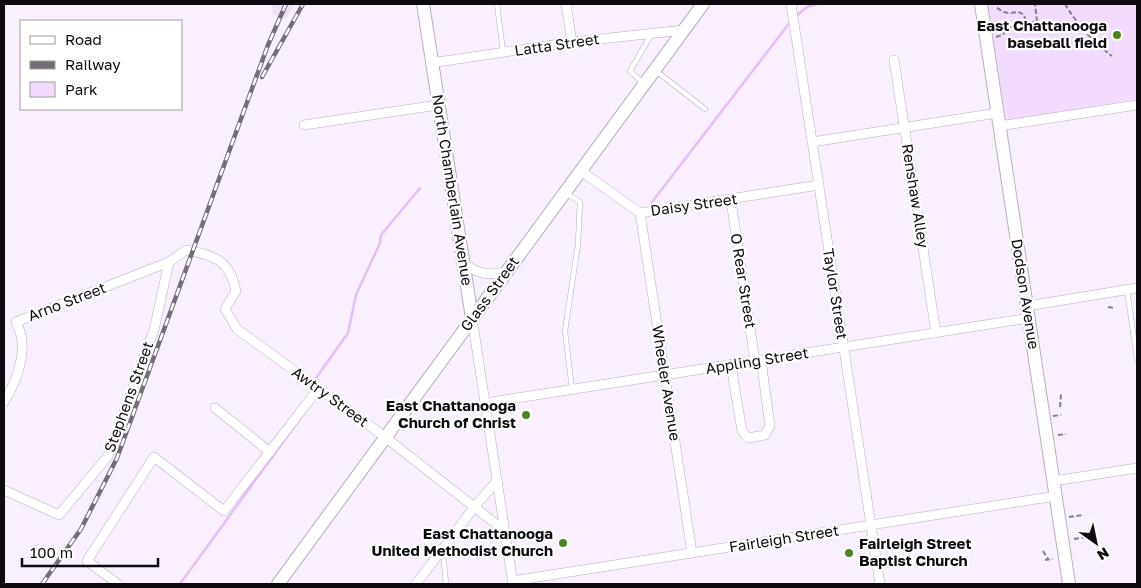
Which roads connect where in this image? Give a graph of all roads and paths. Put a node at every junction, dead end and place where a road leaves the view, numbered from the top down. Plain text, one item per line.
1 (423, 4) edge
2 (497, 4) edge
3 (566, 4) edge
4 (703, 4) edge
5 (791, 4) edge
6 (980, 4) edge
7 (1035, 4) edge
8 (1065, 4) edge
9 (997, 8) dead end
10 (1027, 23) junction
11 (684, 30) junction
12 (652, 33) junction
13 (994, 38) dead end
14 (572, 42) junction
15 (503, 52) junction
16 (1112, 56) dead end
17 (894, 60) dead end
18 (431, 63) junction
19 (654, 70) junction
20 (644, 84) junction
21 (1137, 104) edge
22 (438, 106) junction
23 (705, 109) dead end
24 (998, 120) junction
25 (304, 125) dead end
26 (905, 128) junction
27 (812, 142) junction
28 (581, 171) junction
29 (819, 185) junction
30 (565, 193) junction
31 (730, 200) junction
32 (640, 213) junction
33 (196, 252) joint
34 (169, 262) junction
35 (464, 262) junction
36 (506, 272) junction
37 (1137, 288) edge
38 (1127, 290) junction
39 (1108, 307) dead end
40 (1114, 308) dead end
41 (1028, 312) junction
42 (472, 318) junction
43 (936, 333) junction
44 (844, 347) junction
45 (1137, 359) edge
46 (758, 361) junction
47 (730, 365) junction
48 (665, 375) junction
49 (318, 389) junction
50 (572, 389) junction
51 (1061, 394) dead end
52 (4, 402) edge
53 (485, 403) junction
54 (1060, 407) dead end
55 (215, 408) dead end
56 (1061, 415) dead end
57 (1052, 416) dead end
58 (1066, 434) dead end
59 (1055, 435) dead end
60 (385, 437) junction
61 (270, 452) junction
62 (1137, 468) edge
63 (497, 481) junction
64 (1054, 481) junction
65 (4, 490) edge
66 (1056, 496) junction
67 (474, 506) junction
68 (1084, 515) dead end
69 (1067, 518) dead end
70 (871, 525) junction
71 (505, 531) junction
72 (1086, 537) dead end
73 (1070, 540) dead end
74 (443, 548) junction
75 (1043, 551) dead end
76 (692, 553) junction
77 (1053, 559) dead end
78 (513, 583) edge
79 (118, 584) edge
80 (278, 584) edge
81 (416, 584) edge
82 (446, 584) edge
83 (880, 584) edge
84 (1070, 584) edge

1 - 18 street, North Chamberlain Avenue
2 - 15 lane
3 - 14 street
4 - 11 street, Glass Street
5 - 27 street, Taylor Street
6 - 24 street, Dodson Avenue
7 - 10 path
8 - 16 path
9 - 10 path
10 - 13 path
11 - 12 street, Latta Street
11 - 19 street, Glass Street
12 - 14 street, Latta Street
12 - 20 lane
14 - 15 street, Latta Street
15 - 18 street, Latta Street
17 - 26 street, Renshaw Alley
18 - 22 street, North Chamberlain Avenue
19 - 20 street, Glass Street
19 - 23 lane
20 - 28 street, Glass Street
21 - 24 street
22 - 25 street
22 - 35 street, North Chamberlain Avenue
24 - 26 street
24 - 41 street, Dodson Avenue
26 - 27 street
26 - 43 street, Renshaw Alley
27 - 29 street, Taylor Street
28 - 30 street, Glass Street
28 - 32 street, Daisy Street
29 - 31 street, Daisy Street
29 - 44 street, Taylor Street
30 - 36 street, Glass Street
30 - 50 lane
31 - 32 street, Daisy Street
31 - 46 street, O Rear Street
32 - 48 street, Wheeler Avenue
33 - 34 street, Arno Street
33 - 49 street, Awtry Street
34 - 52 street, Arno Street
34 - 65 street, Stephens Street
35 - 36 street
35 - 42 street, North Chamberlain Avenue
36 - 42 street, Glass Street
37 - 38 street, Appling Street
38 - 41 street, Appling Street
38 - 45 lane
39 - 40 path
41 - 43 street, Appling Street
41 - 64 street, Dodson Avenue
42 - 53 street, North Chamberlain Avenue
42 - 60 street, Glass Street
43 - 44 street, Appling Street
44 - 46 street, Appling Street
44 - 70 street, Taylor Street
46 - 47 street, Appling Street
46 - 47 street, O Rear Street
47 - 48 street, Appling Street
48 - 50 street, Appling Street
48 - 76 street, Wheeler Avenue
49 - 60 street, Awtry Street
49 - 61 street
50 - 53 street, Appling Street
51 - 54 path
53 - 63 street, North Chamberlain Avenue
55 - 61 street
56 - 57 path
58 - 59 path
60 - 67 street, Awtry Street
60 - 80 street, Glass Street
61 - 79 street
62 - 64 street
63 - 67 street
63 - 71 street, North Chamberlain Avenue
64 - 66 street, Dodson Avenue
66 - 70 street, Fairleigh Street
66 - 84 street, Dodson Avenue
67 - 71 street, Awtry Street
67 - 74 street
68 - 69 path
70 - 76 street, Fairleigh Street
70 - 83 street, Taylor Street
71 - 78 street, North Chamberlain Avenue
72 - 73 path
74 - 81 street
74 - 82 lane
75 - 77 path
76 - 78 street, Fairleigh Street

